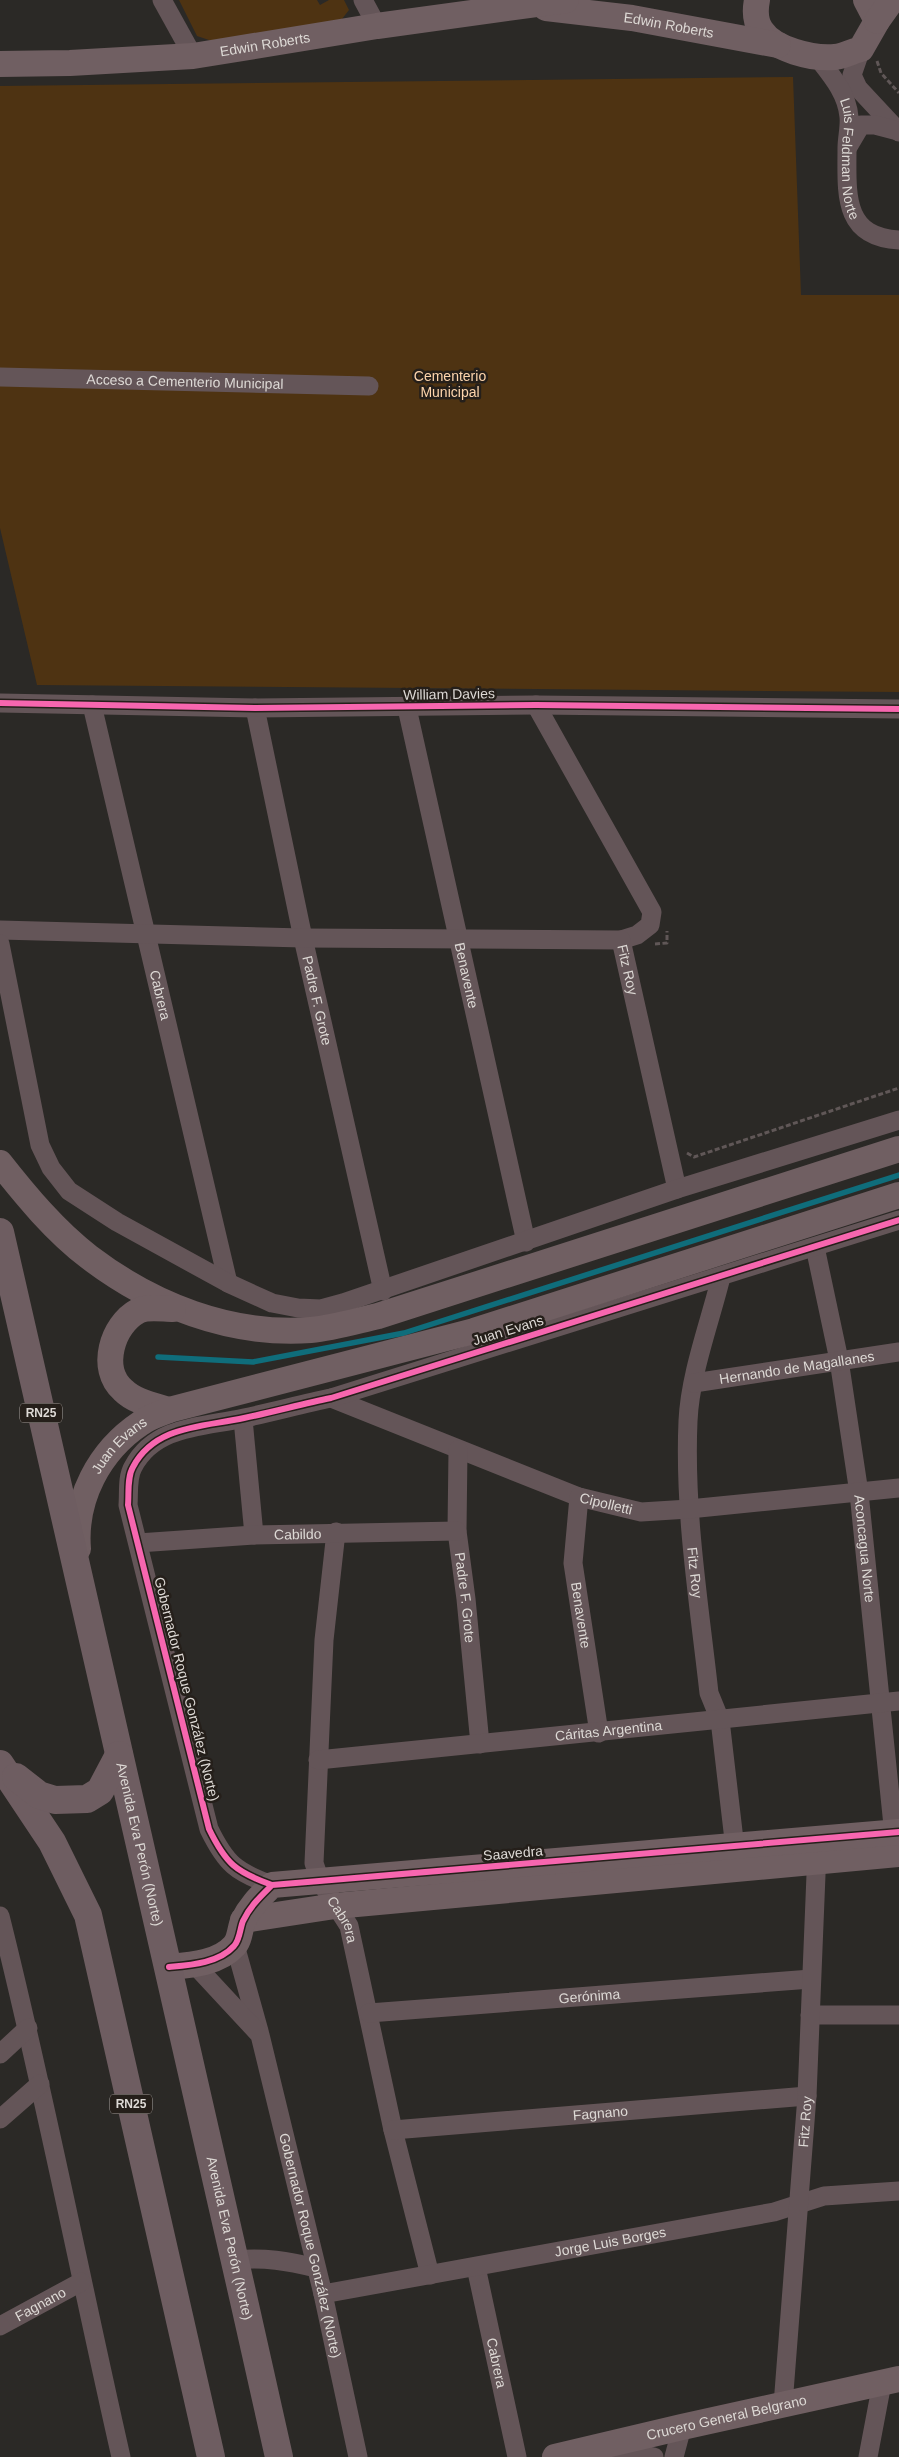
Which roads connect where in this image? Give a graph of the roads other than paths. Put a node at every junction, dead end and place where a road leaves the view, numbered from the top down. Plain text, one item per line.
1 (162, 0) edge
2 (364, 0) edge
3 (566, 0) edge
4 (757, 0) edge
5 (892, 0) edge
6 (526, 3) edge
7 (871, 11) edge
8 (377, 26) junction
9 (778, 45) junction
10 (869, 54) junction
11 (193, 56) junction
12 (817, 57) junction
13 (0, 64) edge
14 (899, 131) edge
15 (847, 148) junction
16 (899, 240) edge
17 (0, 377) edge
18 (369, 386) dead end
19 (0, 703) edge
20 (92, 705) junction
21 (536, 705) junction
22 (254, 708) junction
23 (407, 708) junction
24 (899, 709) edge
25 (0, 930) edge
26 (146, 935) junction
27 (303, 938) junction
28 (457, 938) junction
29 (621, 940) junction
30 (0, 944) edge
31 (899, 1120) edge
32 (899, 1150) edge
33 (0, 1163) edge
34 (677, 1189) junction
35 (899, 1195) edge
36 (899, 1220) edge
37 (0, 1232) edge
38 (526, 1242) junction
39 (815, 1247) junction
40 (721, 1277) junction
41 (228, 1283) junction
42 (382, 1291) junction
43 (174, 1308) junction
44 (899, 1352) edge
45 (839, 1360) junction
46 (694, 1383) junction
47 (331, 1398) junction
48 (169, 1410) junction
49 (243, 1419) junction
50 (458, 1450) junction
51 (132, 1468) joint
52 (899, 1488) edge
53 (859, 1493) junction
54 (579, 1497) junction
55 (689, 1509) junction
56 (457, 1531) junction
57 (336, 1532) junction
58 (254, 1535) junction
59 (138, 1543) junction
60 (82, 1594) junction
61 (890, 1702) edge
62 (720, 1720) junction
63 (599, 1732) junction
64 (480, 1744) junction
65 (119, 1755) junction
66 (318, 1760) junction
67 (2, 1766) edge
68 (897, 1843) edge
69 (817, 1850) junction
70 (736, 1857) junction
71 (320, 1881) junction
72 (272, 1886) junction
73 (335, 1906) junction
74 (0, 1916) edge
75 (243, 1920) junction
76 (235, 1945) junction
77 (182, 1966) junction
78 (811, 1979) junction
79 (369, 2013) junction
80 (810, 2015) junction
81 (899, 2015) edge
82 (28, 2028) junction
83 (260, 2035) junction
84 (0, 2054) edge
85 (40, 2084) junction
86 (807, 2096) junction
87 (0, 2119) edge
88 (393, 2130) junction
89 (899, 2191) edge
90 (800, 2204) junction
91 (235, 2260) junction
92 (476, 2267) junction
93 (316, 2268) junction
94 (430, 2275) junction
95 (81, 2282) junction
96 (323, 2294) junction
97 (0, 2326) edge
98 (890, 2381) edge
99 (784, 2405) junction
100 (682, 2426) junction
101 (601, 2448) junction
102 (121, 2457) edge
103 (211, 2457) edge
104 (279, 2457) edge
105 (358, 2457) edge
106 (517, 2457) edge
107 (555, 2457) edge
108 (654, 2457) edge
109 (674, 2457) edge
110 (868, 2457) edge

1 - 11 street
2 - 8 street
3 - 6 street, Edwin Roberts
4 - 9 street, Edwin Roberts
5 - 7 street
6 - 8 street, Edwin Roberts
6 - 9 street, Edwin Roberts
7 - 10 street
8 - 11 street, Edwin Roberts
9 - 12 street, Edwin Roberts
10 - 12 street, Edwin Roberts
10 - 14 street, Luis Feldman Norte
11 - 13 street, Edwin Roberts
12 - 15 street, Luis Feldman Norte
14 - 15 street
15 - 16 street, Luis Feldman Norte
17 - 18 street, Acceso a Cementerio Municipal
19 - 20 street, William Davies
20 - 22 street, William Davies
20 - 26 street, Cabrera
21 - 23 street, William Davies
21 - 24 street, William Davies
21 - 29 street, Fitz Roy
22 - 23 street, William Davies
22 - 27 street, Padre F. Grote
23 - 28 street, Benavente
25 - 26 street
26 - 27 street
26 - 41 street, Cabrera
27 - 28 street
27 - 42 street, Padre F. Grote
28 - 29 street
28 - 38 street, Benavente
29 - 34 street, Fitz Roy
30 - 41 street
31 - 34 street
32 - 43 street
33 - 43 street
34 - 38 street
35 - 48 street, Juan Evans
36 - 39 street, Juan Evans
37 - 60 main road, Avenida Eva Perón (Norte) / RN25
38 - 42 street
39 - 40 street, Juan Evans
39 - 45 street, Aconcagua Norte
40 - 46 street, Fitz Roy
40 - 47 street, Juan Evans
41 - 42 street
43 - 48 street
44 - 45 street, Hernando de Magallanes
45 - 46 street, Hernando de Magallanes
45 - 53 street, Aconcagua Norte
46 - 55 street, Fitz Roy
47 - 49 street, Juan Evans
47 - 50 street, Cipolletti
48 - 60 street, Juan Evans
49 - 51 street, Juan Evans
49 - 58 street
50 - 54 street, Cipolletti
50 - 56 street, Padre F. Grote
51 - 59 street, Gobernador Roque González (Norte)
52 - 53 street, Cipolletti
53 - 55 street, Cipolletti
53 - 61 street, Aconcagua Norte
54 - 55 street, Cipolletti
54 - 63 street, Benavente
55 - 62 street, Fitz Roy
56 - 57 street, Cabildo
56 - 64 street, Padre F. Grote
57 - 58 street, Cabildo
57 - 66 street, Cabrera
58 - 59 street, Cabildo
59 - 72 street, Gobernador Roque González (Norte)
60 - 65 main road, Avenida Eva Perón (Norte) / RN25
61 - 62 street, Cáritas Argentina
61 - 68 street, Aconcagua Norte
62 - 63 street, Cáritas Argentina
62 - 70 street, Fitz Roy
63 - 64 street, Cáritas Argentina
64 - 66 street, Cáritas Argentina
65 - 67 main road
65 - 77 main road, Avenida Eva Perón (Norte) / RN25
66 - 71 street, Cabrera
67 - 103 main road, RN25
68 - 69 street, Saavedra
69 - 70 street, Saavedra
69 - 78 street, Fitz Roy
70 - 71 street, Saavedra
70 - 73 street, Saavedra
71 - 72 street, Saavedra
71 - 73 street, Cabrera
72 - 75 street
73 - 75 street, Saavedra
73 - 79 street, Cabrera
74 - 82 street
75 - 76 street
76 - 77 street
76 - 83 street, Gobernador Roque González (Norte)
77 - 83 street, Gobernador Roque González (Norte)
77 - 91 main road, Avenida Eva Perón (Norte) / RN25
78 - 79 street, Gerónima
78 - 80 street, Fitz Roy
79 - 88 street, Cabrera
80 - 81 street
80 - 86 street, Fitz Roy
82 - 84 street
82 - 85 street
83 - 93 street, Gobernador Roque González (Norte)
85 - 87 street
85 - 95 street
86 - 88 street, Fagnano
86 - 90 street, Fitz Roy
88 - 94 street, Cabrera
89 - 90 street, Jorge Luis Borges
90 - 92 street, Jorge Luis Borges
90 - 99 street, Fitz Roy
91 - 93 street
91 - 104 main road, Avenida Eva Perón (Norte) / RN25
92 - 94 street, Jorge Luis Borges
92 - 106 street, Cabrera
93 - 96 street, Gobernador Roque González (Norte)
94 - 96 street, Jorge Luis Borges
95 - 97 street, Fagnano
95 - 102 street
96 - 105 street, Gobernador Roque González (Norte)
98 - 99 street, Crucero General Belgrano
98 - 110 street
99 - 100 street, Crucero General Belgrano
100 - 101 street, Crucero General Belgrano
100 - 109 street
101 - 107 street, Crucero General Belgrano
101 - 108 street

